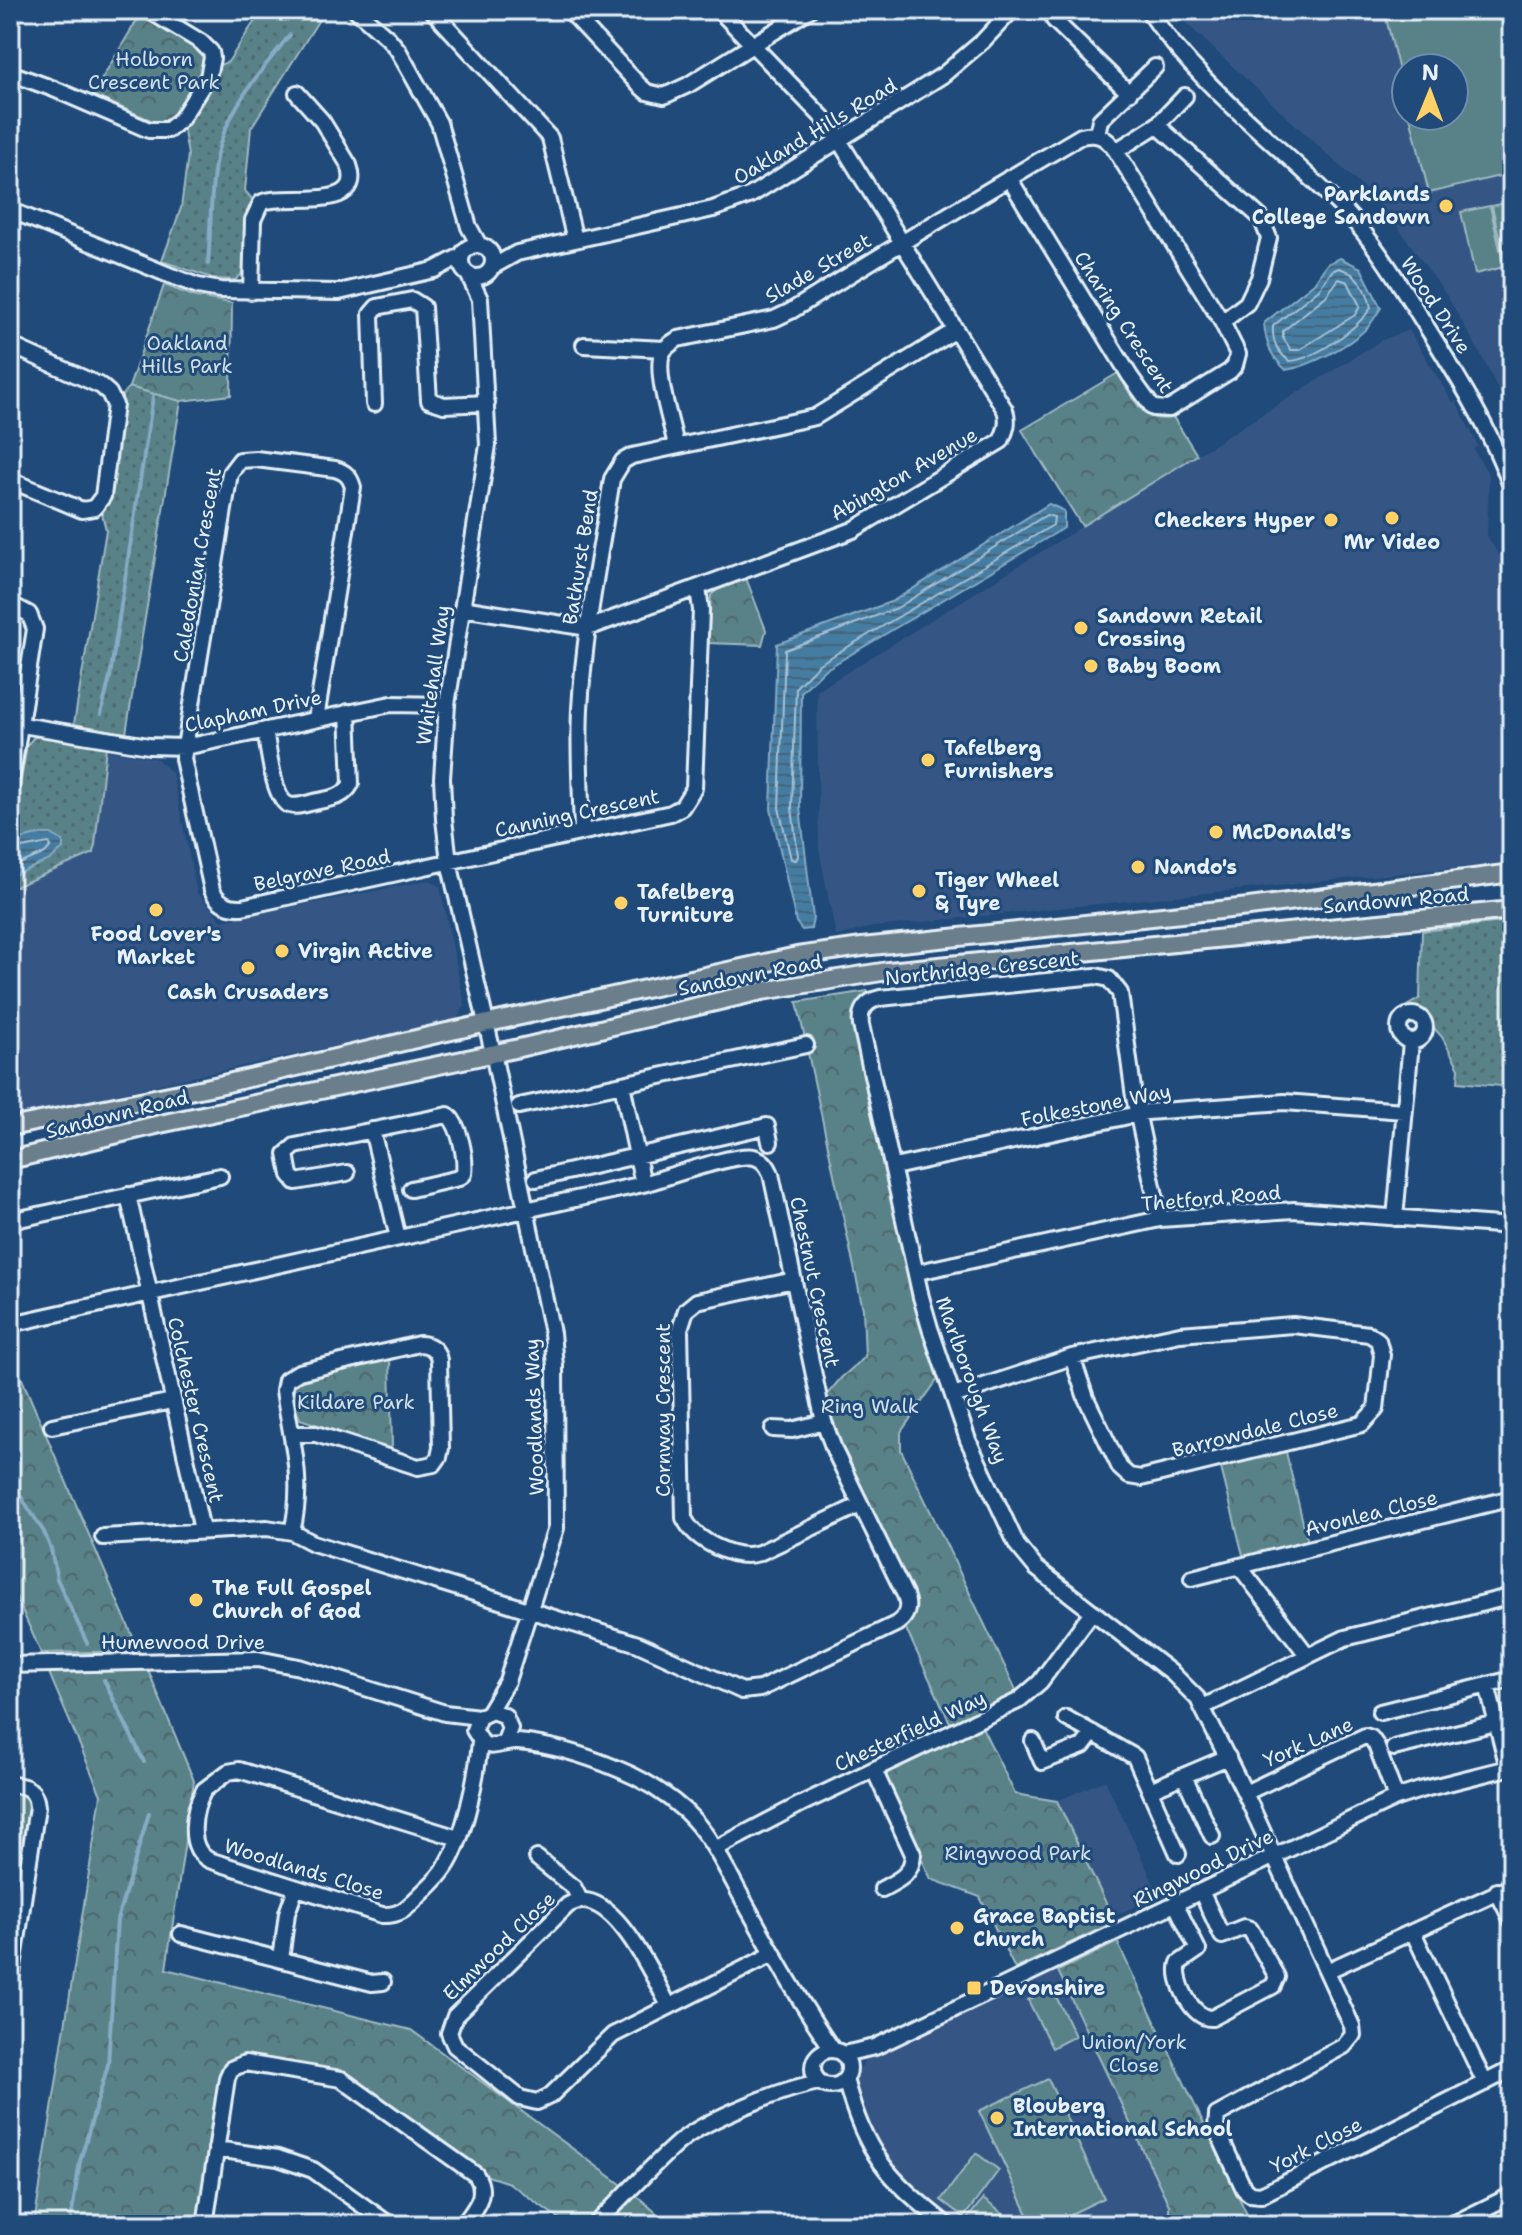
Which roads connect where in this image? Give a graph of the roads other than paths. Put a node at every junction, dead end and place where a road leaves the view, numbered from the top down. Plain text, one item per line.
1 (148, 10) edge
2 (356, 10) edge
3 (432, 10) edge
4 (569, 10) edge
5 (719, 10) edge
6 (809, 10) edge
7 (1012, 10) edge
8 (1148, 10) edge
9 (1054, 20) dead end
10 (751, 46) junction
11 (1155, 67) dead end
12 (10, 73) edge
13 (297, 93) dead end
14 (1129, 93) junction
15 (1185, 96) dead end
16 (1157, 125) junction
17 (1097, 134) junction
18 (839, 140) junction
19 (1116, 151) junction
20 (1009, 178) junction
21 (10, 210) edge
22 (575, 240) junction
23 (902, 241) junction
24 (474, 250) junction
25 (517, 253) junction
26 (434, 270) junction
27 (490, 271) junction
28 (467, 274) junction
29 (251, 292) junction
30 (480, 299) junction
31 (1222, 322) junction
32 (956, 330) junction
33 (10, 345) edge
34 (584, 345) dead end
35 (665, 349) junction
36 (487, 403) junction
37 (374, 404) dead end
38 (676, 445) junction
39 (1508, 468) edge
40 (10, 480) edge
41 (1512, 489) edge
42 (698, 588) junction
43 (10, 604) edge
44 (462, 608) junction
45 (588, 628) junction
46 (447, 705) junction
47 (348, 712) junction
48 (316, 719) junction
49 (15, 724) edge
50 (265, 730) junction
51 (185, 747) junction
52 (10, 789) edge
53 (582, 832) junction
54 (449, 862) junction
55 (1512, 873) edge
56 (1512, 910) edge
57 (864, 1007) joint
58 (487, 1024) junction
59 (1411, 1042) dead end
60 (806, 1045) dead end
61 (493, 1053) junction
62 (622, 1084) junction
63 (519, 1106) dead end
64 (1404, 1111) junction
65 (1138, 1114) junction
66 (10, 1127) edge
67 (372, 1130) junction
68 (770, 1142) dead end
69 (637, 1156) junction
70 (10, 1160) edge
71 (894, 1167) junction
72 (347, 1173) dead end
73 (220, 1176) dead end
74 (536, 1179) dead end
75 (643, 1184) junction
76 (411, 1189) dead end
77 (128, 1195) junction
78 (525, 1211) junction
79 (1395, 1218) junction
80 (1160, 1219) junction
81 (10, 1221) edge
82 (1512, 1226) edge
83 (398, 1238) junction
84 (918, 1272) junction
85 (794, 1280) junction
86 (149, 1293) junction
87 (11, 1324) edge
88 (1072, 1357) junction
89 (953, 1396) junction
90 (172, 1401) junction
91 (824, 1422) junction
92 (52, 1426) dead end
93 (773, 1429) dead end
94 (293, 1434) junction
95 (1512, 1498) edge
96 (860, 1505) junction
97 (202, 1530) junction
98 (292, 1532) junction
99 (103, 1537) dead end
100 (1239, 1566) junction
101 (1192, 1578) dead end
102 (1512, 1596) edge
103 (530, 1610) junction
104 (1092, 1612) junction
105 (1308, 1656) junction
106 (10, 1665) edge
107 (1512, 1679) edge
108 (507, 1681) junction
109 (1487, 1685) junction
110 (1203, 1707) junction
111 (1380, 1712) dead end
112 (1066, 1718) dead end
113 (1512, 1719) edge
114 (1497, 1723) junction
115 (480, 1725) junction
116 (504, 1733) junction
117 (1093, 1733) junction
118 (1033, 1741) dead end
119 (1394, 1748) dead end
120 (1228, 1757) junction
121 (1510, 1768) edge
122 (874, 1770) junction
123 (1184, 1776) junction
124 (10, 1785) edge
125 (474, 1787) junction
126 (1150, 1790) junction
127 (1245, 1793) junction
128 (1396, 1798) junction
129 (1212, 1836) dead end
130 (458, 1838) junction
131 (715, 1849) junction
132 (1178, 1854) dead end
133 (1274, 1856) junction
134 (537, 1858) dead end
135 (296, 1888) junction
136 (882, 1889) dead end
137 (1505, 1889) edge
138 (1201, 1891) junction
139 (580, 1900) junction
140 (1175, 1903) junction
141 (16, 1915) edge
142 (1512, 1921) edge
143 (1413, 1932) junction
144 (181, 1934) dead end
145 (1222, 1936) junction
146 (1198, 1950) junction
147 (773, 1954) junction
148 (281, 1960) junction
149 (1329, 1970) junction
150 (383, 1982) dead end
151 (10, 1987) edge
152 (669, 2006) junction
153 (808, 2015) junction
154 (816, 2061) junction
155 (843, 2063) junction
156 (1512, 2069) edge
157 (824, 2083) junction
158 (1485, 2083) junction
159 (782, 2091) junction
160 (856, 2117) junction
161 (216, 2149) junction
162 (1512, 2195) edge
163 (205, 2225) edge
164 (390, 2225) edge
165 (463, 2225) edge
166 (595, 2225) edge
167 (947, 2225) edge
168 (1451, 2225) edge

1 - 12 street
2 - 24 street
3 - 22 street
4 - 10 street
5 - 10 street, Abington Avenue
6 - 10 street
7 - 18 street, Oakland Hills Road
8 - 39 street, Wood Drive
9 - 14 street
10 - 18 street, Abington Avenue
11 - 14 street
13 - 29 street
14 - 17 street
15 - 16 street
16 - 19 street
16 - 31 street
17 - 19 street, Charing Crescent
17 - 20 street
18 - 22 street, Oakland Hills Road
18 - 23 street, Abington Avenue
19 - 31 street, Charing Crescent
20 - 23 street
20 - 31 street, Charing Crescent
21 - 29 street
22 - 25 street, Oakland Hills Road
23 - 32 street, Abington Avenue
23 - 35 street, Slade Street
24 - 25 street, Oakland Hills Road
24 - 26 street
24 - 27 street
24 - 28 street
25 - 27 street, Oakland Hills Road
26 - 28 street
26 - 29 street
27 - 28 street
27 - 30 street, Whitehall Way
28 - 30 street, Whitehall Way
30 - 36 street, Whitehall Way
32 - 38 street, Bathurst Bend
32 - 42 street, Abington Avenue
33 - 40 street
34 - 35 street
35 - 38 street
36 - 37 street
36 - 44 street, Whitehall Way
38 - 45 street, Bathurst Bend
39 - 41 street, Wood Drive
42 - 45 street, Abington Avenue
42 - 53 street, Canning Crescent
43 - 49 street
44 - 45 street, Abington Avenue
44 - 46 street, Whitehall Way
45 - 53 street, Bathurst Bend
46 - 47 street, Clapham Drive
46 - 54 street, Whitehall Way
47 - 48 street, Clapham Drive
47 - 50 street
48 - 50 street, Clapham Drive
48 - 51 street, Caledonian Crescent
49 - 51 street, Clapham Drive
49 - 52 street
50 - 51 street, Clapham Drive
51 - 54 street, Belgrave Road
53 - 54 street, Canning Crescent
54 - 58 street, Whitehall Way
55 - 58 main road, Sandown Road
56 - 61 main road, Sandown Road
57 - 65 street, Northridge Crescent
57 - 71 street, Marlborough Way
58 - 61 street, Whitehall Way
58 - 66 main road, Sandown Road
59 - 64 street
60 - 62 street
61 - 70 main road, Sandown Road
61 - 78 street, Woodlands Way
62 - 63 street
62 - 69 street
64 - 65 street, Folkestone Way
64 - 79 street
65 - 71 street, Folkestone Way
65 - 80 street
67 - 72 street
67 - 76 street
67 - 83 street
68 - 69 street
69 - 74 street
69 - 75 street
71 - 84 street, Marlborough Way
73 - 77 street
75 - 78 street, Chestnut Crescent
75 - 85 street, Chestnut Crescent
77 - 81 street
77 - 86 street
78 - 83 street, Colchester Crescent
78 - 103 street, Woodlands Way
79 - 80 street, Thetford Road
79 - 82 street, Thetford Road
80 - 84 street, Thetford Road
83 - 86 street, Colchester Crescent
84 - 89 street, Marlborough Way
85 - 91 street, Chestnut Crescent
85 - 96 street, Cornway Crescent
86 - 87 street
86 - 90 street, Colchester Crescent
88 - 88 street, Barrowdale Close
88 - 89 street, Barrowdale Close
89 - 104 street, Marlborough Way
90 - 92 street
90 - 97 street, Colchester Crescent
91 - 93 street
91 - 96 street, Chestnut Crescent
94 - 94 street
94 - 98 street
95 - 100 street, Avonlea Close
96 - 103 street, Chestnut Crescent
97 - 98 street, Colchester Crescent
97 - 99 street
98 - 103 street, Colchester Crescent
100 - 101 street, Avonlea Close
100 - 105 street
102 - 105 street
103 - 108 street, Woodlands Way
104 - 110 street, Marlborough Way
104 - 122 street, Chesterfield Way
105 - 110 street
106 - 115 street, Humewood Drive
107 - 109 street
108 - 115 street, Woodlands Way
108 - 116 street, Woodlands Way
109 - 111 street
109 - 114 street
110 - 120 street, Marlborough Way
112 - 117 street
113 - 114 street
114 - 119 street
114 - 121 street
115 - 116 street
115 - 116 street
115 - 125 street, Woodlands Close
116 - 125 street, Woodlands Close
116 - 131 street
117 - 118 street
117 - 126 street
120 - 123 street
120 - 127 street, Marlborough Way
121 - 128 street, Ringwood Drive
122 - 131 street, Chesterfield Way
122 - 136 street
123 - 126 street
123 - 129 street
124 - 141 street
125 - 130 street, Woodlands Close
126 - 132 street
127 - 128 street, York Lane
127 - 133 street, Marlborough Way
128 - 133 street, Ringwood Drive
130 - 135 street, Woodlands Close
130 - 135 street, Woodlands Close
131 - 147 street
133 - 138 street, Ringwood Drive
133 - 149 street, York Close
134 - 139 street, Elmwood Close
135 - 148 street
137 - 142 street
137 - 143 street
138 - 140 street, Ringwood Drive
138 - 145 street
139 - 152 street, Elmwood Close
139 - 152 street, Elmwood Close
140 - 146 street
140 - 155 street, Ringwood Drive
141 - 151 street
143 - 149 street
143 - 158 street
144 - 148 street
145 - 146 street
145 - 146 street
147 - 152 street, Elmwood Close
147 - 153 street
148 - 150 street
149 - 158 street, York Close
153 - 154 street
153 - 155 street
154 - 155 street
154 - 157 street
154 - 159 street
155 - 157 street
155 - 160 street
156 - 158 street, York Close
157 - 159 street
157 - 160 street
159 - 166 street
160 - 167 street
161 - 163 street
161 - 164 street
161 - 165 street
162 - 168 street

